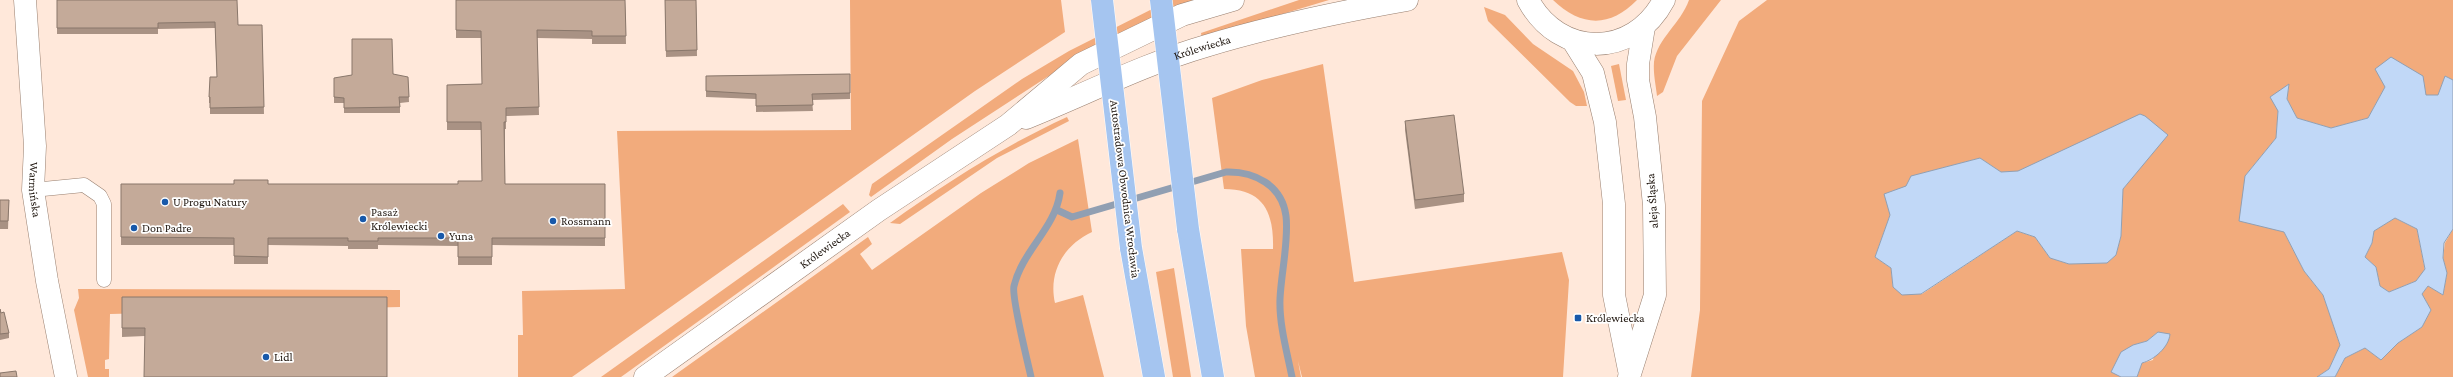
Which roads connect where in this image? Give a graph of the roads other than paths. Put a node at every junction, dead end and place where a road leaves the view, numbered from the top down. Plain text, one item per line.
1 (25, 0) edge
2 (1102, 0) edge
3 (1161, 0) edge
4 (1233, 0) edge
5 (1407, 0) edge
6 (1512, 0) edge
7 (1664, 0) edge
8 (1532, 8) edge
9 (1644, 27) junction
10 (1573, 41) junction
11 (1008, 125) junction
12 (34, 190) junction
13 (104, 280) dead end
14 (1629, 375) edge
15 (66, 377) edge
16 (645, 377) edge
17 (1154, 377) edge
18 (1213, 377) edge

1 - 12 street, Warmińska
2 - 17 highway, Autostradowa Obwodnica Wrocławia, bridge
3 - 18 highway, bridge
4 - 11 street, Królewiecka
5 - 11 street, Królewiecka
6 - 8 street
7 - 9 street
8 - 10 street
9 - 10 street
9 - 14 street, aleja Śląska
10 - 14 street, aleja Śląska
11 - 16 street, Królewiecka
12 - 13 lane
12 - 15 street, Warmińska

